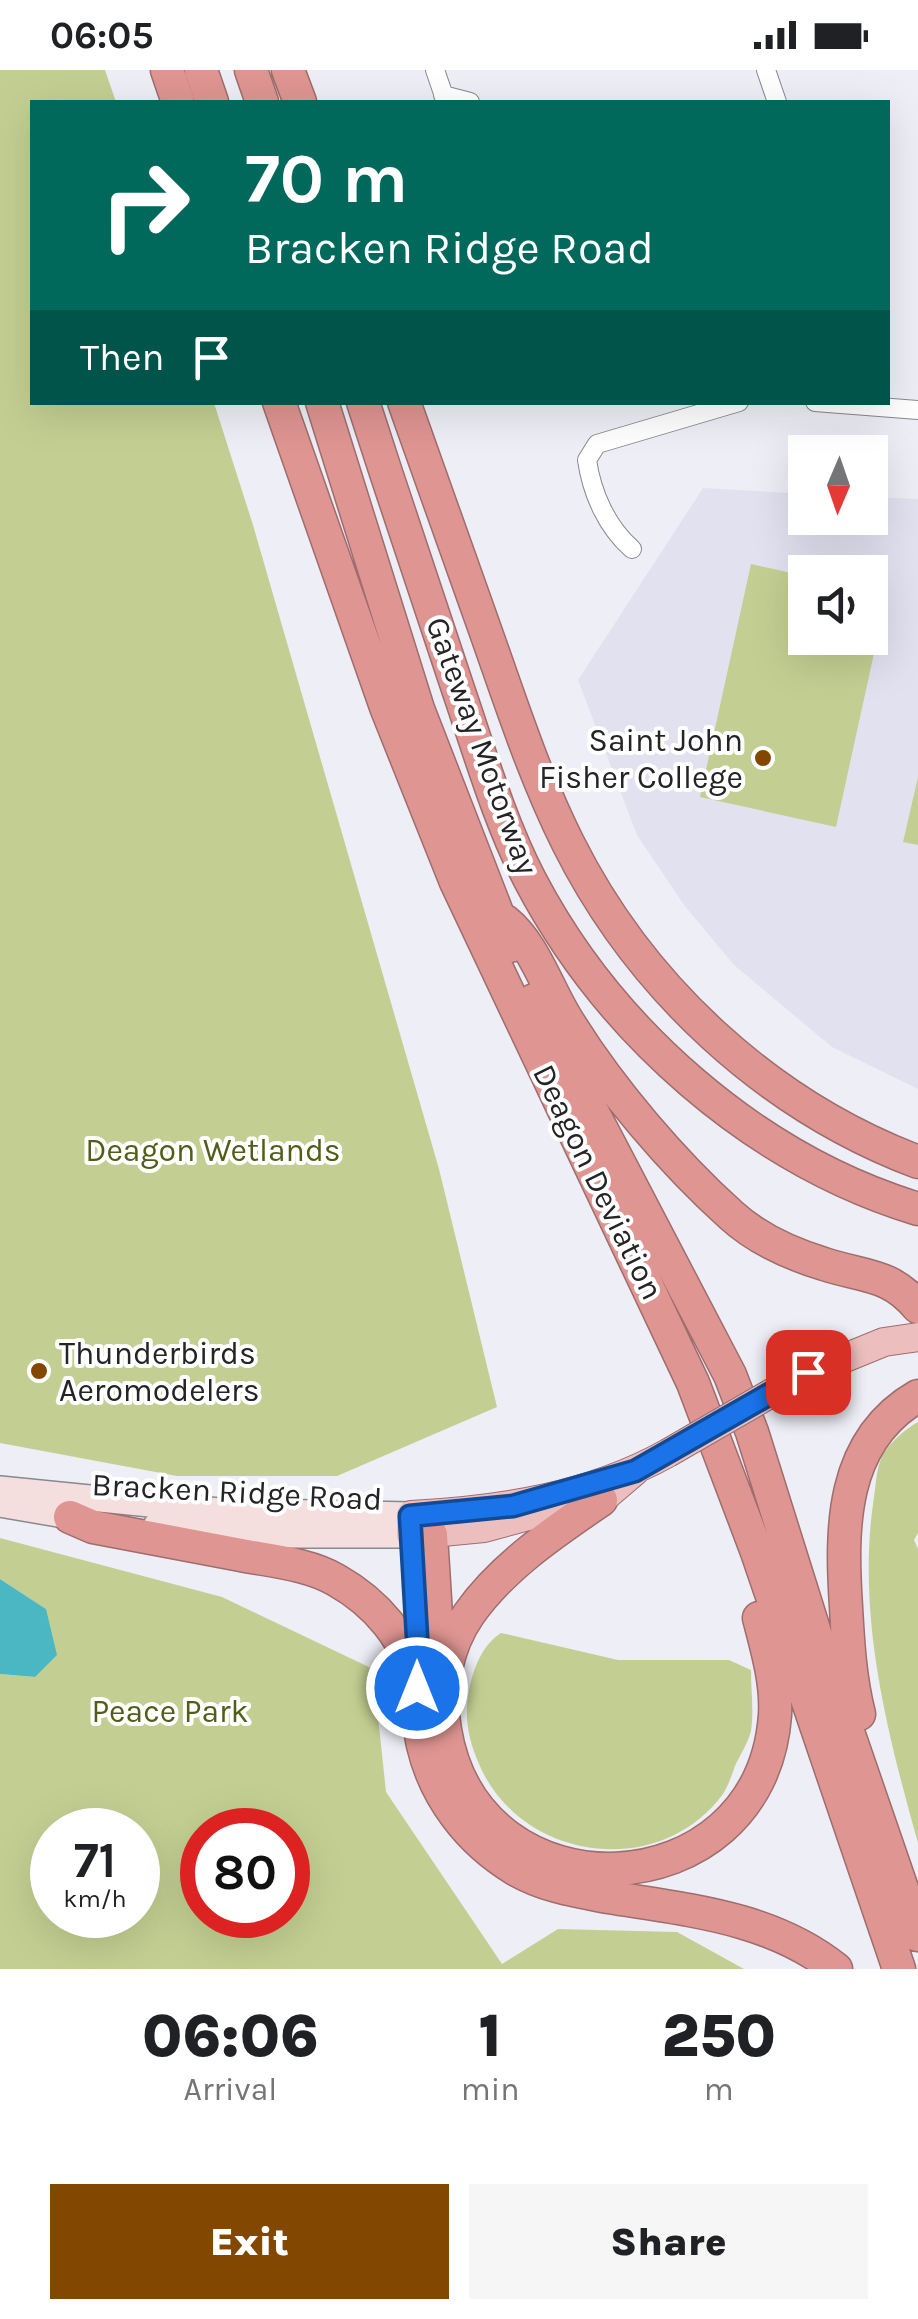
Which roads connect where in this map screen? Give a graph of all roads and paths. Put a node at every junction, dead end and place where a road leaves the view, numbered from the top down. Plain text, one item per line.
1 (167, 70) edge
2 (202, 70) edge
3 (252, 70) edge
4 (288, 70) edge
5 (435, 70) edge
6 (766, 70) edge
7 (445, 98) edge
8 (177, 100) edge
9 (211, 100) edge
10 (261, 100) edge
11 (299, 100) edge
12 (776, 100) edge
13 (280, 405) edge
14 (323, 405) edge
15 (363, 405) edge
16 (405, 405) edge
17 (728, 405) edge
18 (854, 405) edge
19 (918, 410) edge
20 (632, 549) dead end
21 (494, 912) junction
22 (918, 1162) edge
23 (918, 1209) edge
24 (918, 1307) edge
25 (918, 1336) edge
26 (863, 1353) junction
27 (918, 1353) edge
28 (918, 1396) edge
29 (635, 1471) junction
30 (728, 1474) junction
31 (0, 1489) edge
32 (601, 1500) junction
33 (0, 1504) edge
34 (70, 1517) junction
35 (420, 1525) junction
36 (412, 1667) junction
37 (445, 1675) junction
38 (874, 1809) junction
39 (918, 1935) edge
40 (836, 1969) edge
41 (899, 1969) edge

1 - 8 highway
2 - 9 highway
3 - 10 highway
4 - 11 highway
5 - 7 street
6 - 12 street
13 - 30 highway, Deagon Deviation
14 - 21 highway, Deagon Deviation
15 - 23 highway, Gateway Motorway
16 - 22 highway, Gateway Motorway
17 - 20 street
18 - 19 street
21 - 24 highway
21 - 38 highway, Deagon Deviation
25 - 26 main road, Bracken Ridge Road
26 - 27 main road, Bracken Ridge Road
26 - 29 main road, Bracken Ridge Road, bridge
28 - 38 highway
29 - 32 main road, Bracken Ridge Road
29 - 35 main road, Bracken Ridge Road
30 - 37 highway
30 - 41 highway, Deagon Deviation
31 - 35 main road, Bracken Ridge Road
32 - 35 main road, Bracken Ridge Road
32 - 37 highway
33 - 34 main road, Bracken Ridge Road
34 - 35 main road, Bracken Ridge Road
34 - 36 highway
35 - 36 highway
35 - 37 highway
36 - 40 highway
38 - 39 highway, Deagon Deviation

